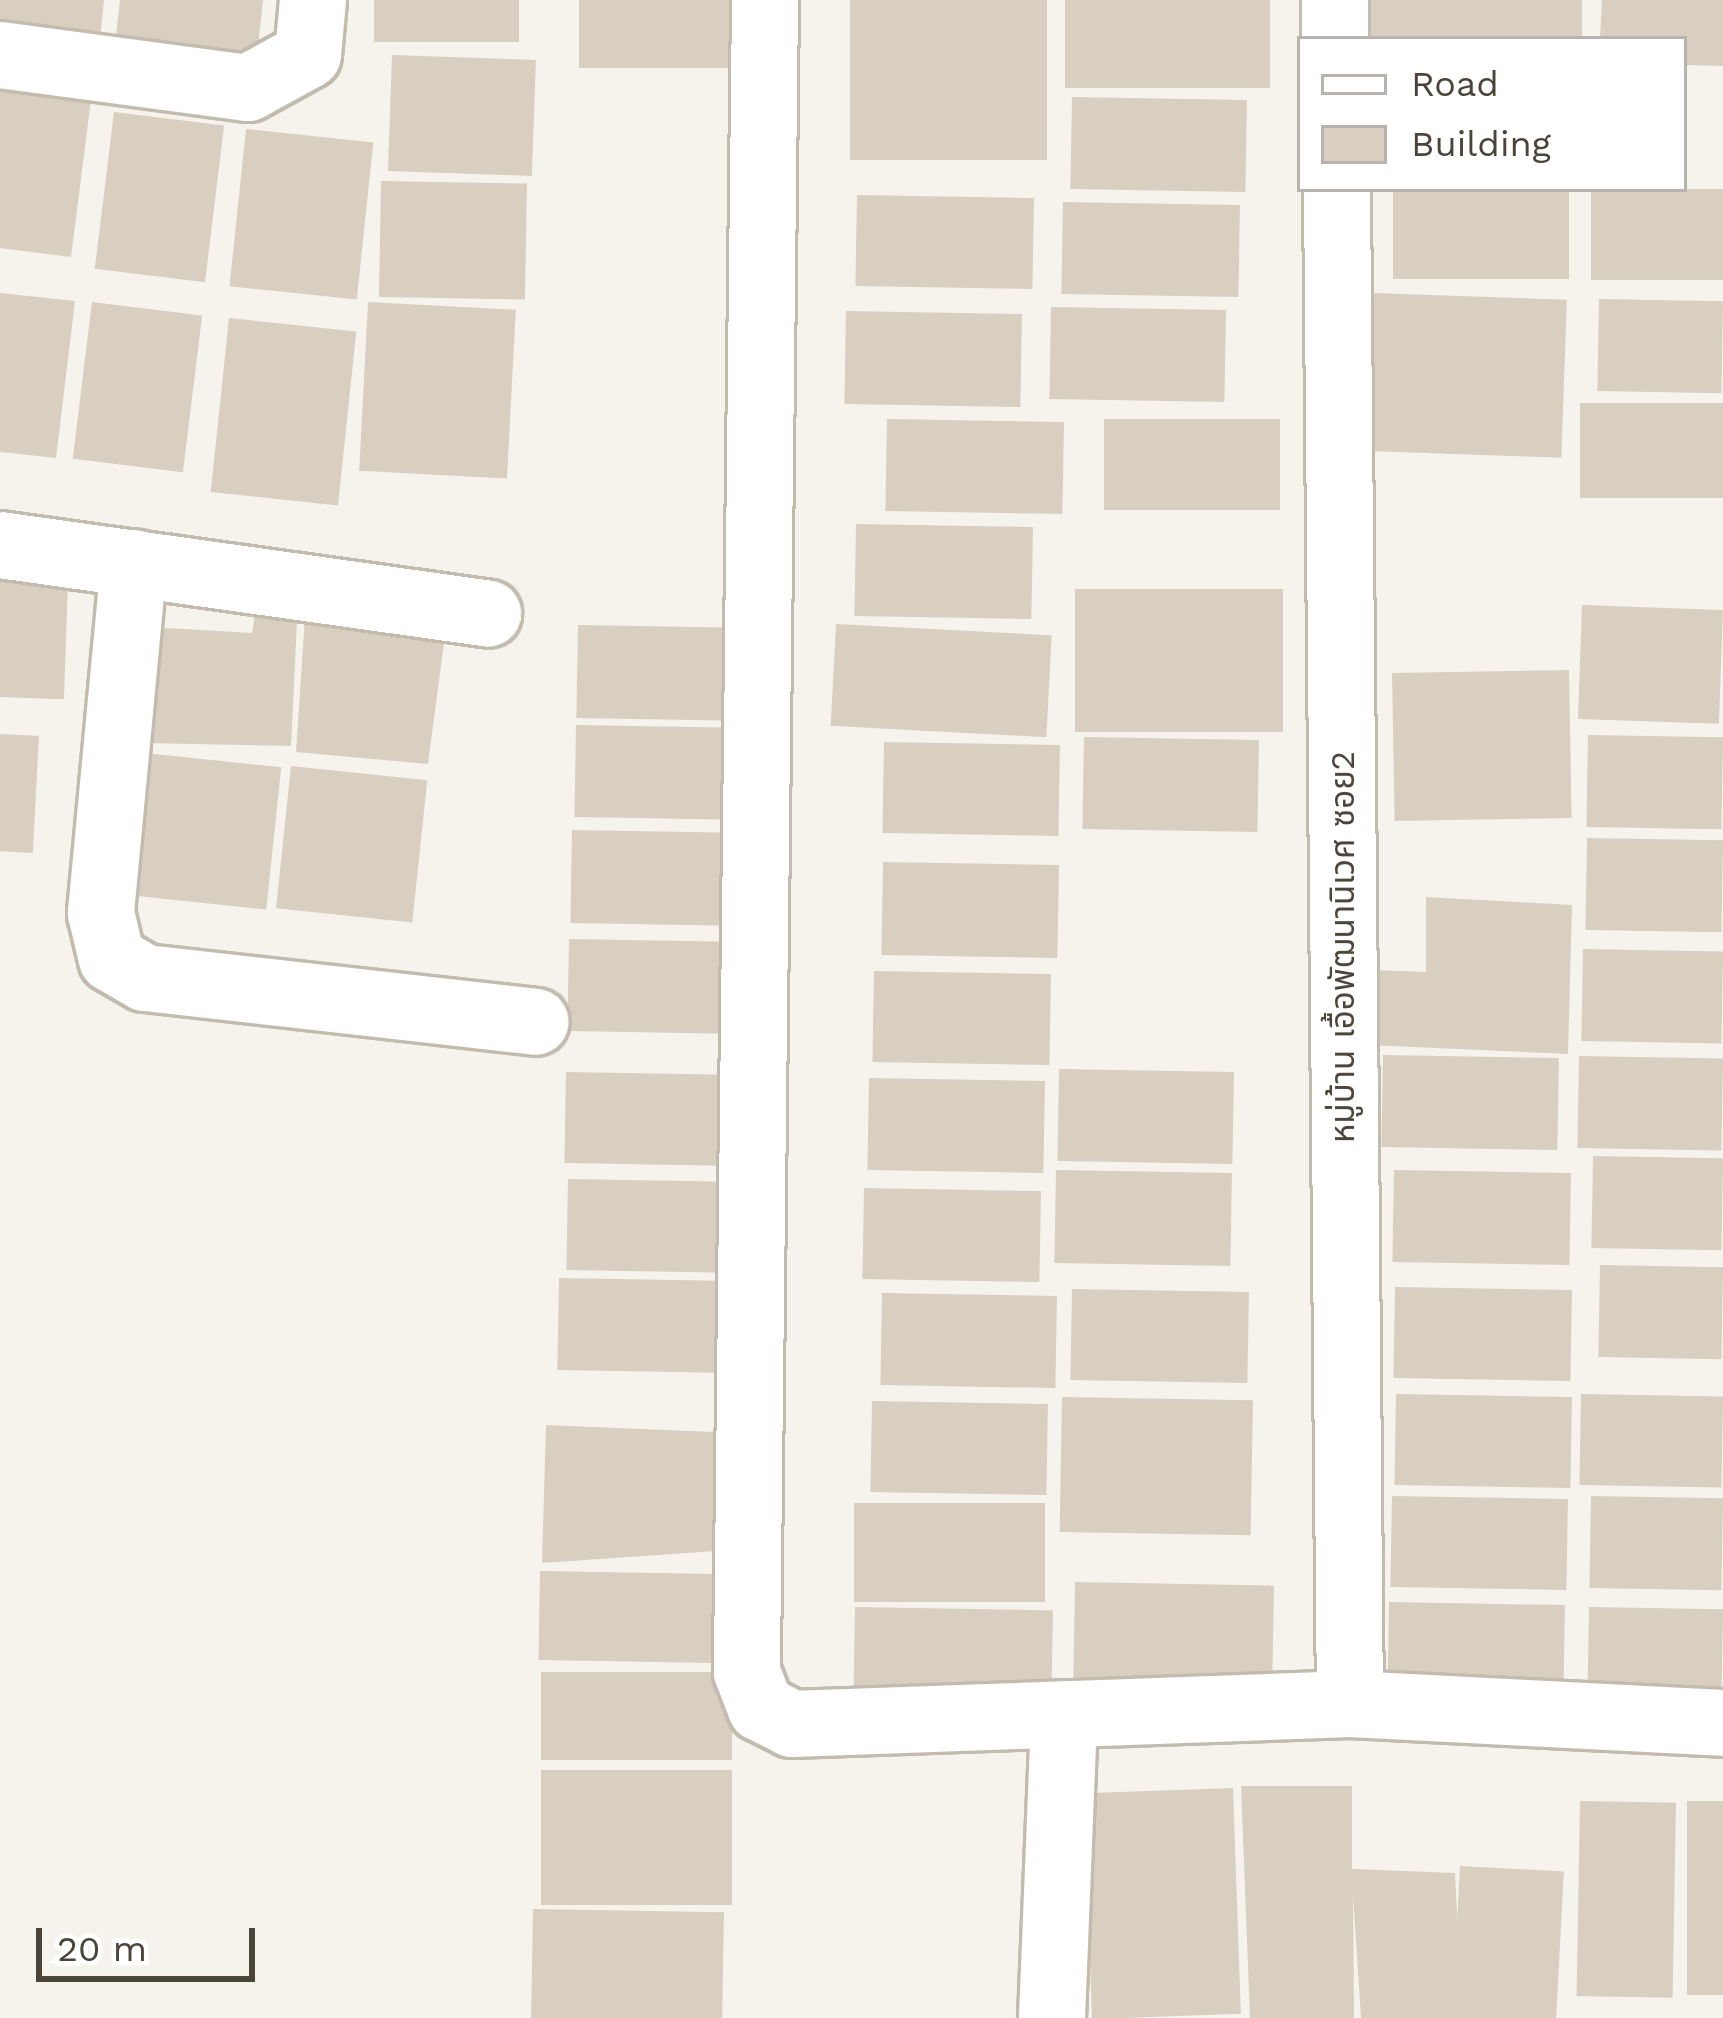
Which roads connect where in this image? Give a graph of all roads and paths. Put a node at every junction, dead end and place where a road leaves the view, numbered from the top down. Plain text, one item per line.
1 (313, 0) edge
2 (765, 0) edge
3 (1335, 0) edge
4 (1335, 36) edge
5 (0, 55) edge
6 (1336, 192) edge
7 (0, 545) edge
8 (134, 563) junction
9 (488, 614) dead end
10 (536, 1022) dead end
11 (1350, 1704) junction
12 (1064, 1714) junction
13 (1723, 1723) edge
14 (1052, 2018) edge

1 - 5 street
2 - 12 street
3 - 4 street
6 - 11 street, หมู่บ้าน เอื้อพัฒนานิเวศ ซอย2
7 - 8 street
8 - 9 street
8 - 10 street
11 - 12 street
11 - 13 street
12 - 14 street

